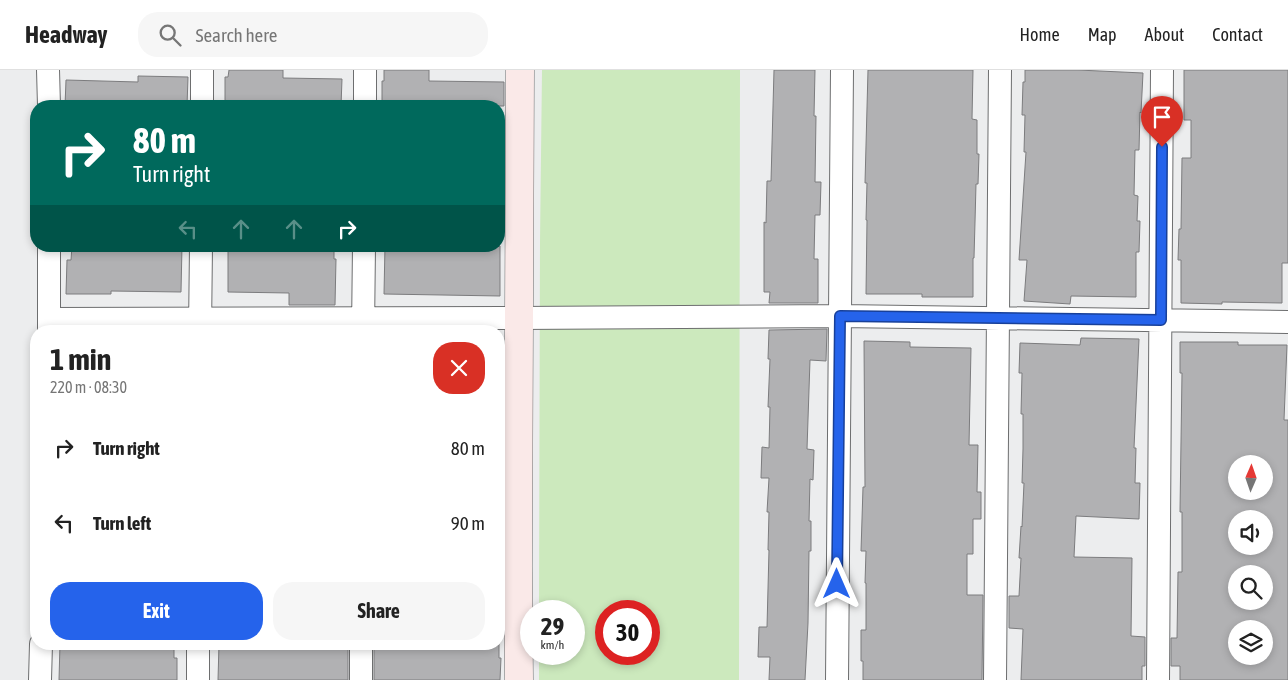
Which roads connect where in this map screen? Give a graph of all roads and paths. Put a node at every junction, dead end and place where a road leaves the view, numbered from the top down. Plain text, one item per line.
1 (48, 70) edge
2 (202, 70) edge
3 (365, 70) edge
4 (520, 70) edge
5 (842, 70) edge
6 (1000, 70) edge
7 (1162, 70) edge
8 (48, 100) edge
9 (202, 100) edge
10 (365, 100) edge
11 (49, 252) edge
12 (201, 252) edge
13 (364, 252) edge
14 (840, 316) junction
15 (518, 318) junction
16 (998, 318) junction
17 (1161, 320) junction
18 (1288, 322) edge
19 (50, 325) edge
20 (200, 325) edge
21 (364, 325) edge
22 (41, 650) edge
23 (198, 650) edge
24 (362, 650) edge
25 (40, 680) edge
26 (198, 680) edge
27 (361, 680) edge
28 (520, 680) edge
29 (836, 680) edge
30 (995, 680) edge
31 (1158, 680) edge

1 - 8 street
2 - 9 street
3 - 10 street
4 - 15 street
5 - 14 street
6 - 16 street
7 - 17 street
11 - 19 street
12 - 20 street
13 - 21 street
14 - 15 street
14 - 16 street
14 - 29 street
15 - 21 street
15 - 28 street
16 - 17 street
16 - 30 street
17 - 18 street
17 - 31 street
19 - 20 street
20 - 21 street
22 - 25 street
23 - 26 street
24 - 27 street

